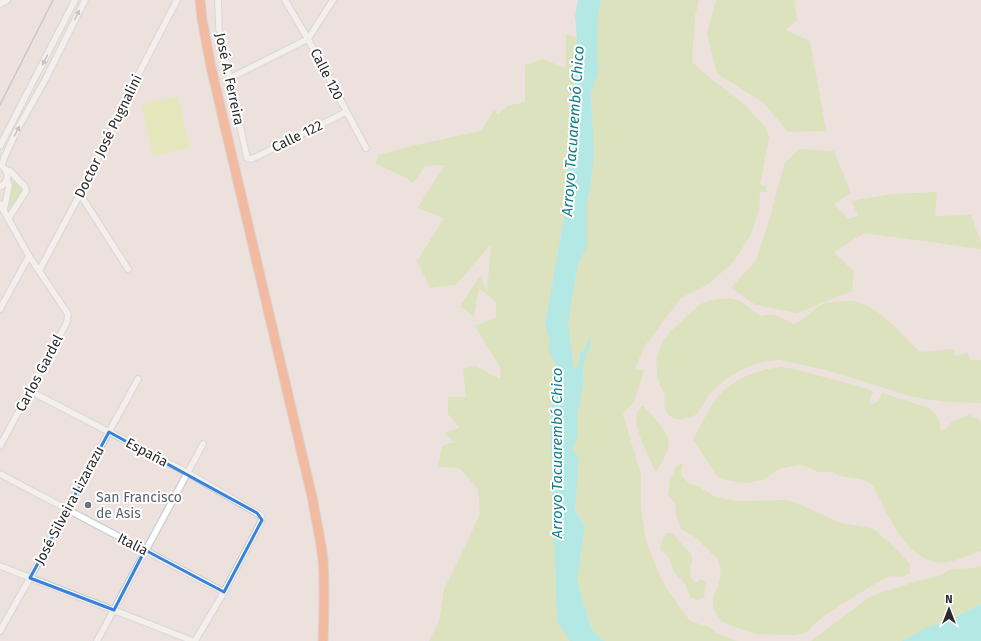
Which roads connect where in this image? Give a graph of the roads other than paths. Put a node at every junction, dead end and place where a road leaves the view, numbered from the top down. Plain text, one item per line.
1 (7, 0) edge
2 (75, 0) edge
3 (85, 0) edge
4 (177, 0) edge
5 (200, 0) edge
6 (218, 0) edge
7 (285, 0) edge
8 (334, 0) edge
9 (0, 4) edge
10 (308, 39) junction
11 (37, 75) junction
12 (230, 78) junction
13 (45, 80) junction
14 (346, 112) junction
15 (10, 126) junction
16 (0, 134) edge
17 (0, 146) edge
18 (366, 148) dead end
19 (248, 158) joint
20 (2, 166) edge
21 (7, 180) junction
22 (0, 187) edge
23 (80, 194) junction
24 (0, 204) edge
25 (4, 210) junction
26 (8, 219) junction
27 (29, 256) junction
28 (128, 269) dead end
29 (39, 271) junction
30 (0, 309) edge
31 (138, 379) dead end
32 (30, 391) junction
33 (109, 432) junction
34 (203, 444) dead end
35 (0, 446) edge
36 (188, 473) junction
37 (0, 474) edge
38 (66, 510) junction
39 (145, 550) junction
40 (0, 566) edge
41 (30, 578) junction
42 (224, 592) junction
43 (114, 610) junction
44 (0, 631) edge
45 (97, 641) edge
46 (194, 641) edge
47 (323, 641) edge

1 - 9 street
2 -> 11 street
13 -> 3 street
4 - 23 street, Doctor José Pugnalini
5 - 47 highway
6 - 12 street, José A. Ferreira
7 - 10 street, Calle 120
8 - 10 street
10 - 12 street
10 - 14 street, Calle 120
11 - 13 street
11 - 15 street
12 - 19 street, José A. Ferreira
20 -> 13 street
14 - 18 street, Calle 120
14 - 19 street, Calle 122
15 - 16 street
15 - 17 street
20 - 21 street
20 - 26 street
21 - 22 street
21 - 25 street
23 - 28 street
23 - 29 street, Doctor José Pugnalini
24 - 25 street
25 - 26 street
26 - 27 street
27 - 29 street
27 - 30 street
29 - 32 street, Carlos Gardel
31 - 33 street, José Silveira Lizarazu
32 - 33 street, España
32 - 35 street, Carlos Gardel
33 - 36 street, España
33 - 38 street, José Silveira Lizarazu
34 - 36 street
36 - 39 street
36 - 42 street, España
37 - 38 street, Italia
38 - 39 street, Italia
38 - 41 street, José Silveira Lizarazu
39 - 42 street, Italia
39 - 43 street
40 - 41 street
41 - 43 street
41 - 44 street, José Silveira Lizarazu
42 - 46 street
43 - 45 street
43 - 46 street

